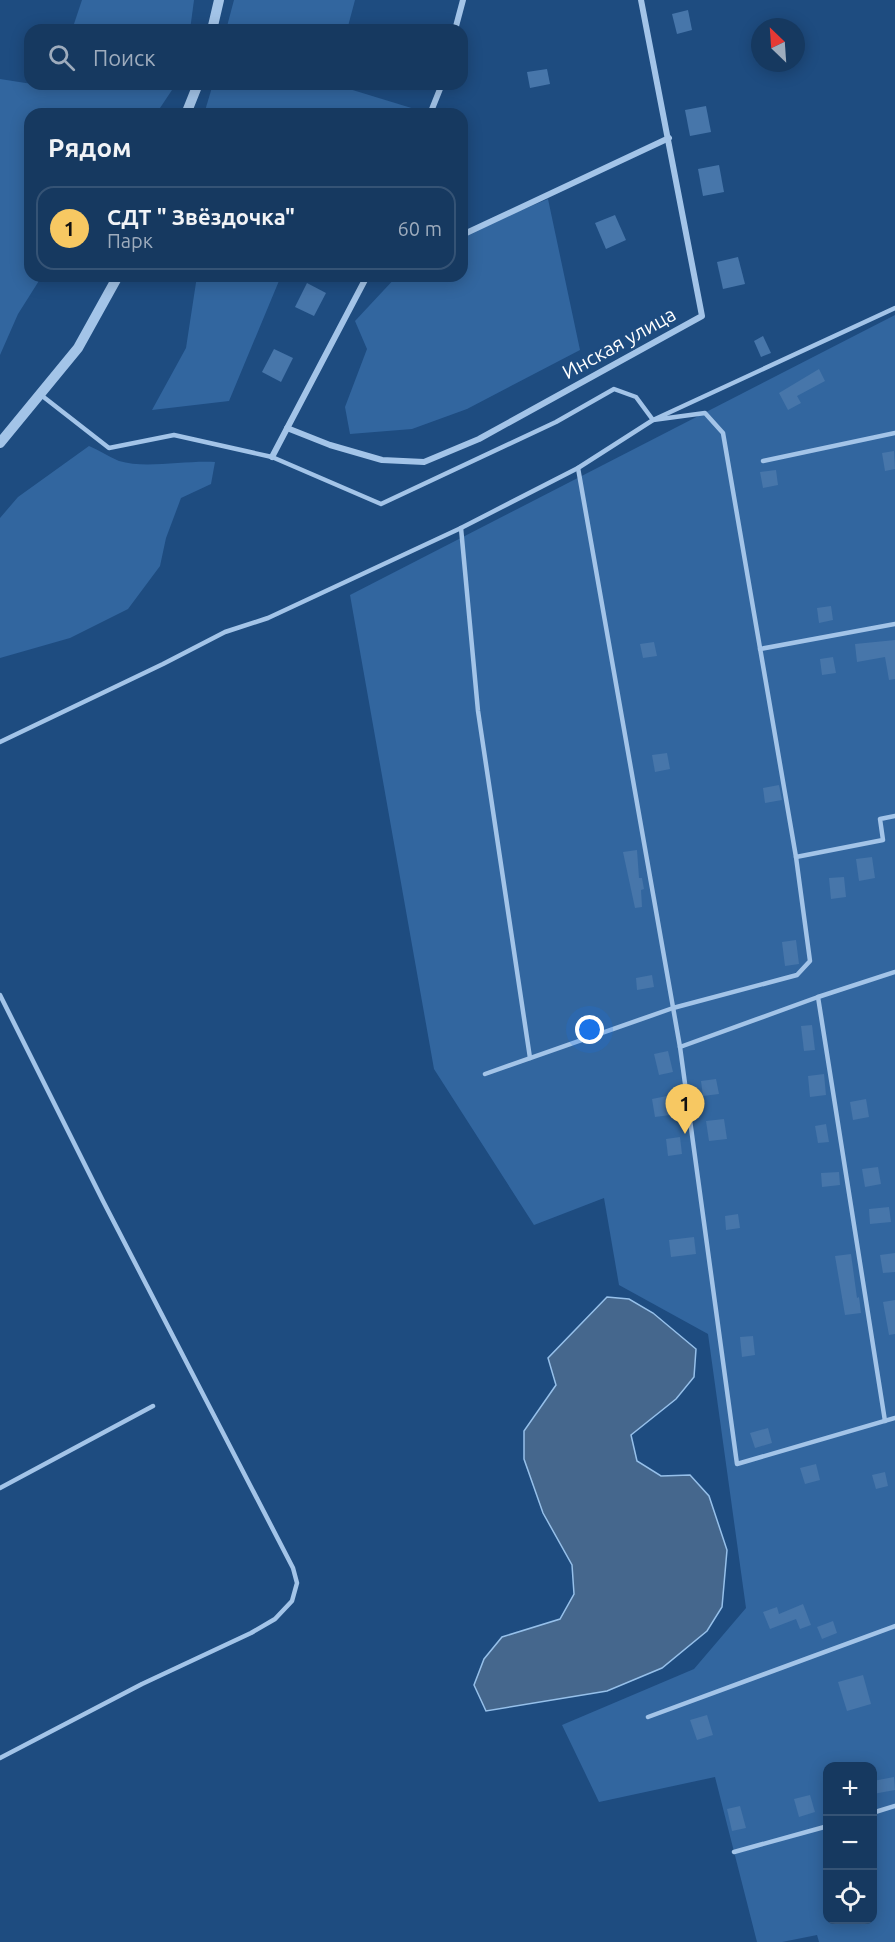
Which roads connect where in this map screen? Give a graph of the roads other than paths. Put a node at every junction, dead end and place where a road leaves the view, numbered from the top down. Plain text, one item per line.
1 (219, 0) edge
2 (463, 0) edge
3 (641, 0) edge
4 (213, 24) edge
5 (457, 24) edge
6 (196, 90) edge
7 (440, 90) edge
8 (188, 108) edge
9 (432, 108) edge
10 (669, 138) junction
11 (468, 232) edge
12 (115, 282) edge
13 (364, 282) edge
14 (895, 308) edge
15 (41, 395) junction
16 (653, 420) junction
17 (287, 428) junction
18 (895, 433) edge
19 (0, 443) edge
20 (272, 457) junction
21 (763, 461) dead end
22 (578, 468) junction
23 (461, 528) junction
24 (895, 624) edge
25 (760, 650) junction
26 (0, 742) edge
27 (895, 816) edge
28 (796, 857) junction
29 (895, 972) edge
30 (0, 994) edge
31 (818, 997) junction
32 (673, 1008) junction
33 (680, 1047) junction
34 (530, 1058) junction
35 (485, 1074) dead end
36 (153, 1406) dead end
37 (895, 1418) edge
38 (885, 1421) junction
39 (0, 1488) edge
40 (895, 1626) edge
41 (648, 1717) dead end
42 (0, 1758) edge
43 (895, 1806) edge
44 (877, 1812) edge
45 (823, 1827) edge
46 (734, 1852) dead end

1 - 4 street
2 - 5 street
3 - 10 street, Инская улица
6 - 8 street
7 - 9 street
10 - 11 street
10 - 17 street, Инская улица
12 - 15 street
13 - 17 street
14 - 16 lane
15 - 19 street
15 - 20 lane
16 - 20 lane
16 - 22 lane
16 - 25 lane
17 - 20 street
18 - 21 lane
22 - 23 lane
22 - 32 lane
23 - 26 lane
23 - 34 lane
24 - 25 lane
25 - 28 lane
27 - 28 lane
28 - 32 lane
29 - 31 lane
30 - 42 lane
31 - 33 lane
31 - 38 lane
32 - 33 lane
32 - 34 lane
33 - 38 lane
34 - 35 lane
36 - 39 lane
37 - 38 lane
40 - 41 lane
43 - 44 lane
45 - 46 lane

